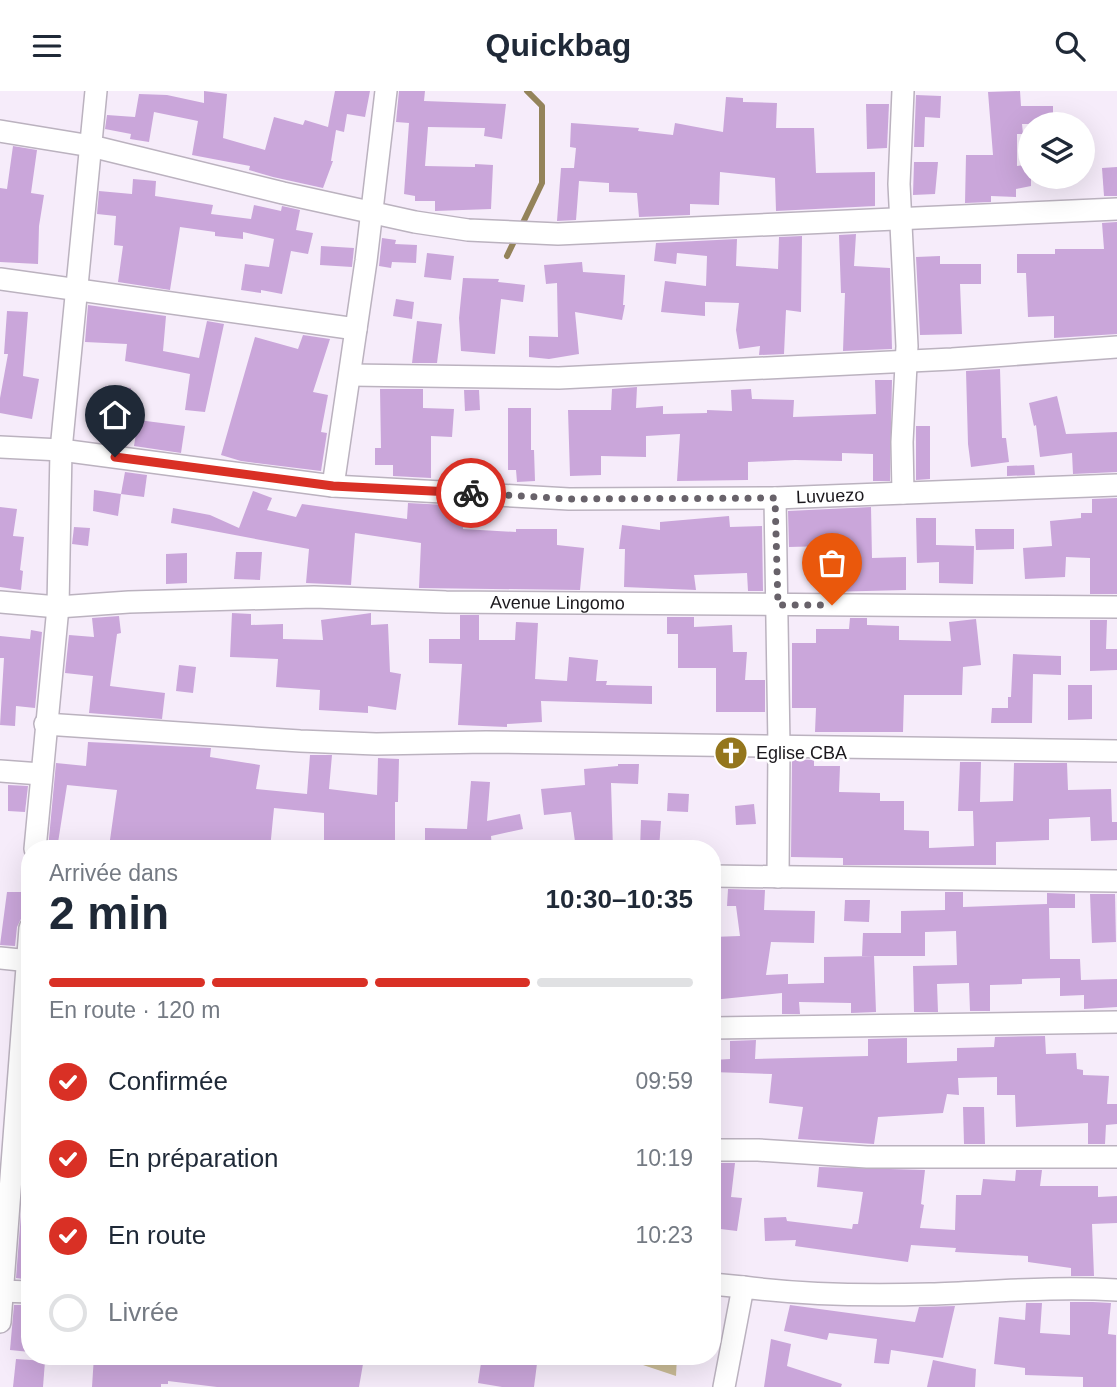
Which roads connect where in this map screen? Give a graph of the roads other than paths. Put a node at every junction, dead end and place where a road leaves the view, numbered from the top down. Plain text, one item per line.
1 (96, 91) edge
2 (386, 91) edge
3 (903, 91) edge
4 (0, 131) edge
5 (91, 146) junction
6 (1117, 209) edge
7 (373, 212) junction
8 (901, 217) junction
9 (0, 279) edge
10 (76, 288) junction
11 (356, 328) junction
12 (1117, 347) edge
13 (906, 361) junction
14 (350, 375) junction
15 (0, 447) edge
16 (61, 450) junction
17 (1117, 485) edge
18 (333, 486) junction
19 (903, 493) junction
20 (775, 498) junction
21 (0, 603) edge
22 (778, 605) junction
23 (58, 607) junction
24 (1117, 607) edge
25 (45, 724) junction
26 (779, 746) junction
27 (1117, 751) edge
28 (0, 771) edge
29 (41, 773) junction
30 (36, 840) edge
31 (721, 876) edge
32 (778, 877) junction
33 (1117, 881) edge
34 (0, 958) edge
35 (21, 960) edge
36 (1117, 1022) edge
37 (721, 1028) edge
38 (21, 1054) edge
39 (15, 1123) edge
40 (721, 1150) edge
41 (1117, 1157) edge
42 (721, 1285) edge
43 (743, 1287) junction
44 (1117, 1290) edge
45 (1, 1291) edge
46 (21, 1292) edge
47 (0, 1322) edge
48 (724, 1387) edge

1 - 5 street
2 - 7 street
3 - 8 street
4 - 5 street
5 - 7 street
5 - 10 street
6 - 8 street
7 - 8 street
7 - 11 street
8 - 13 street
9 - 10 street
10 - 11 street
10 - 16 street
11 - 14 street
12 - 13 street
13 - 14 street
13 - 19 street
14 - 18 street
15 - 16 street, Luvuezo
16 - 18 street, Luvuezo
16 - 23 street
17 - 19 street, Luvuezo
18 - 20 street, Luvuezo
19 - 20 street, Luvuezo
20 - 22 street
21 - 23 street, Avenue Lingomo
22 - 23 street, Avenue Lingomo
22 - 24 street, Avenue Lingomo
22 - 26 street
23 - 25 street
25 - 26 street
25 - 29 street
26 - 27 street
26 - 32 street
28 - 29 street
29 - 30 street
31 - 32 street
32 - 33 street
34 - 35 street
36 - 37 street
38 - 39 street
39 - 45 street
40 - 41 street
42 - 43 street
43 - 44 street
43 - 48 street
45 - 46 street
45 - 47 street

